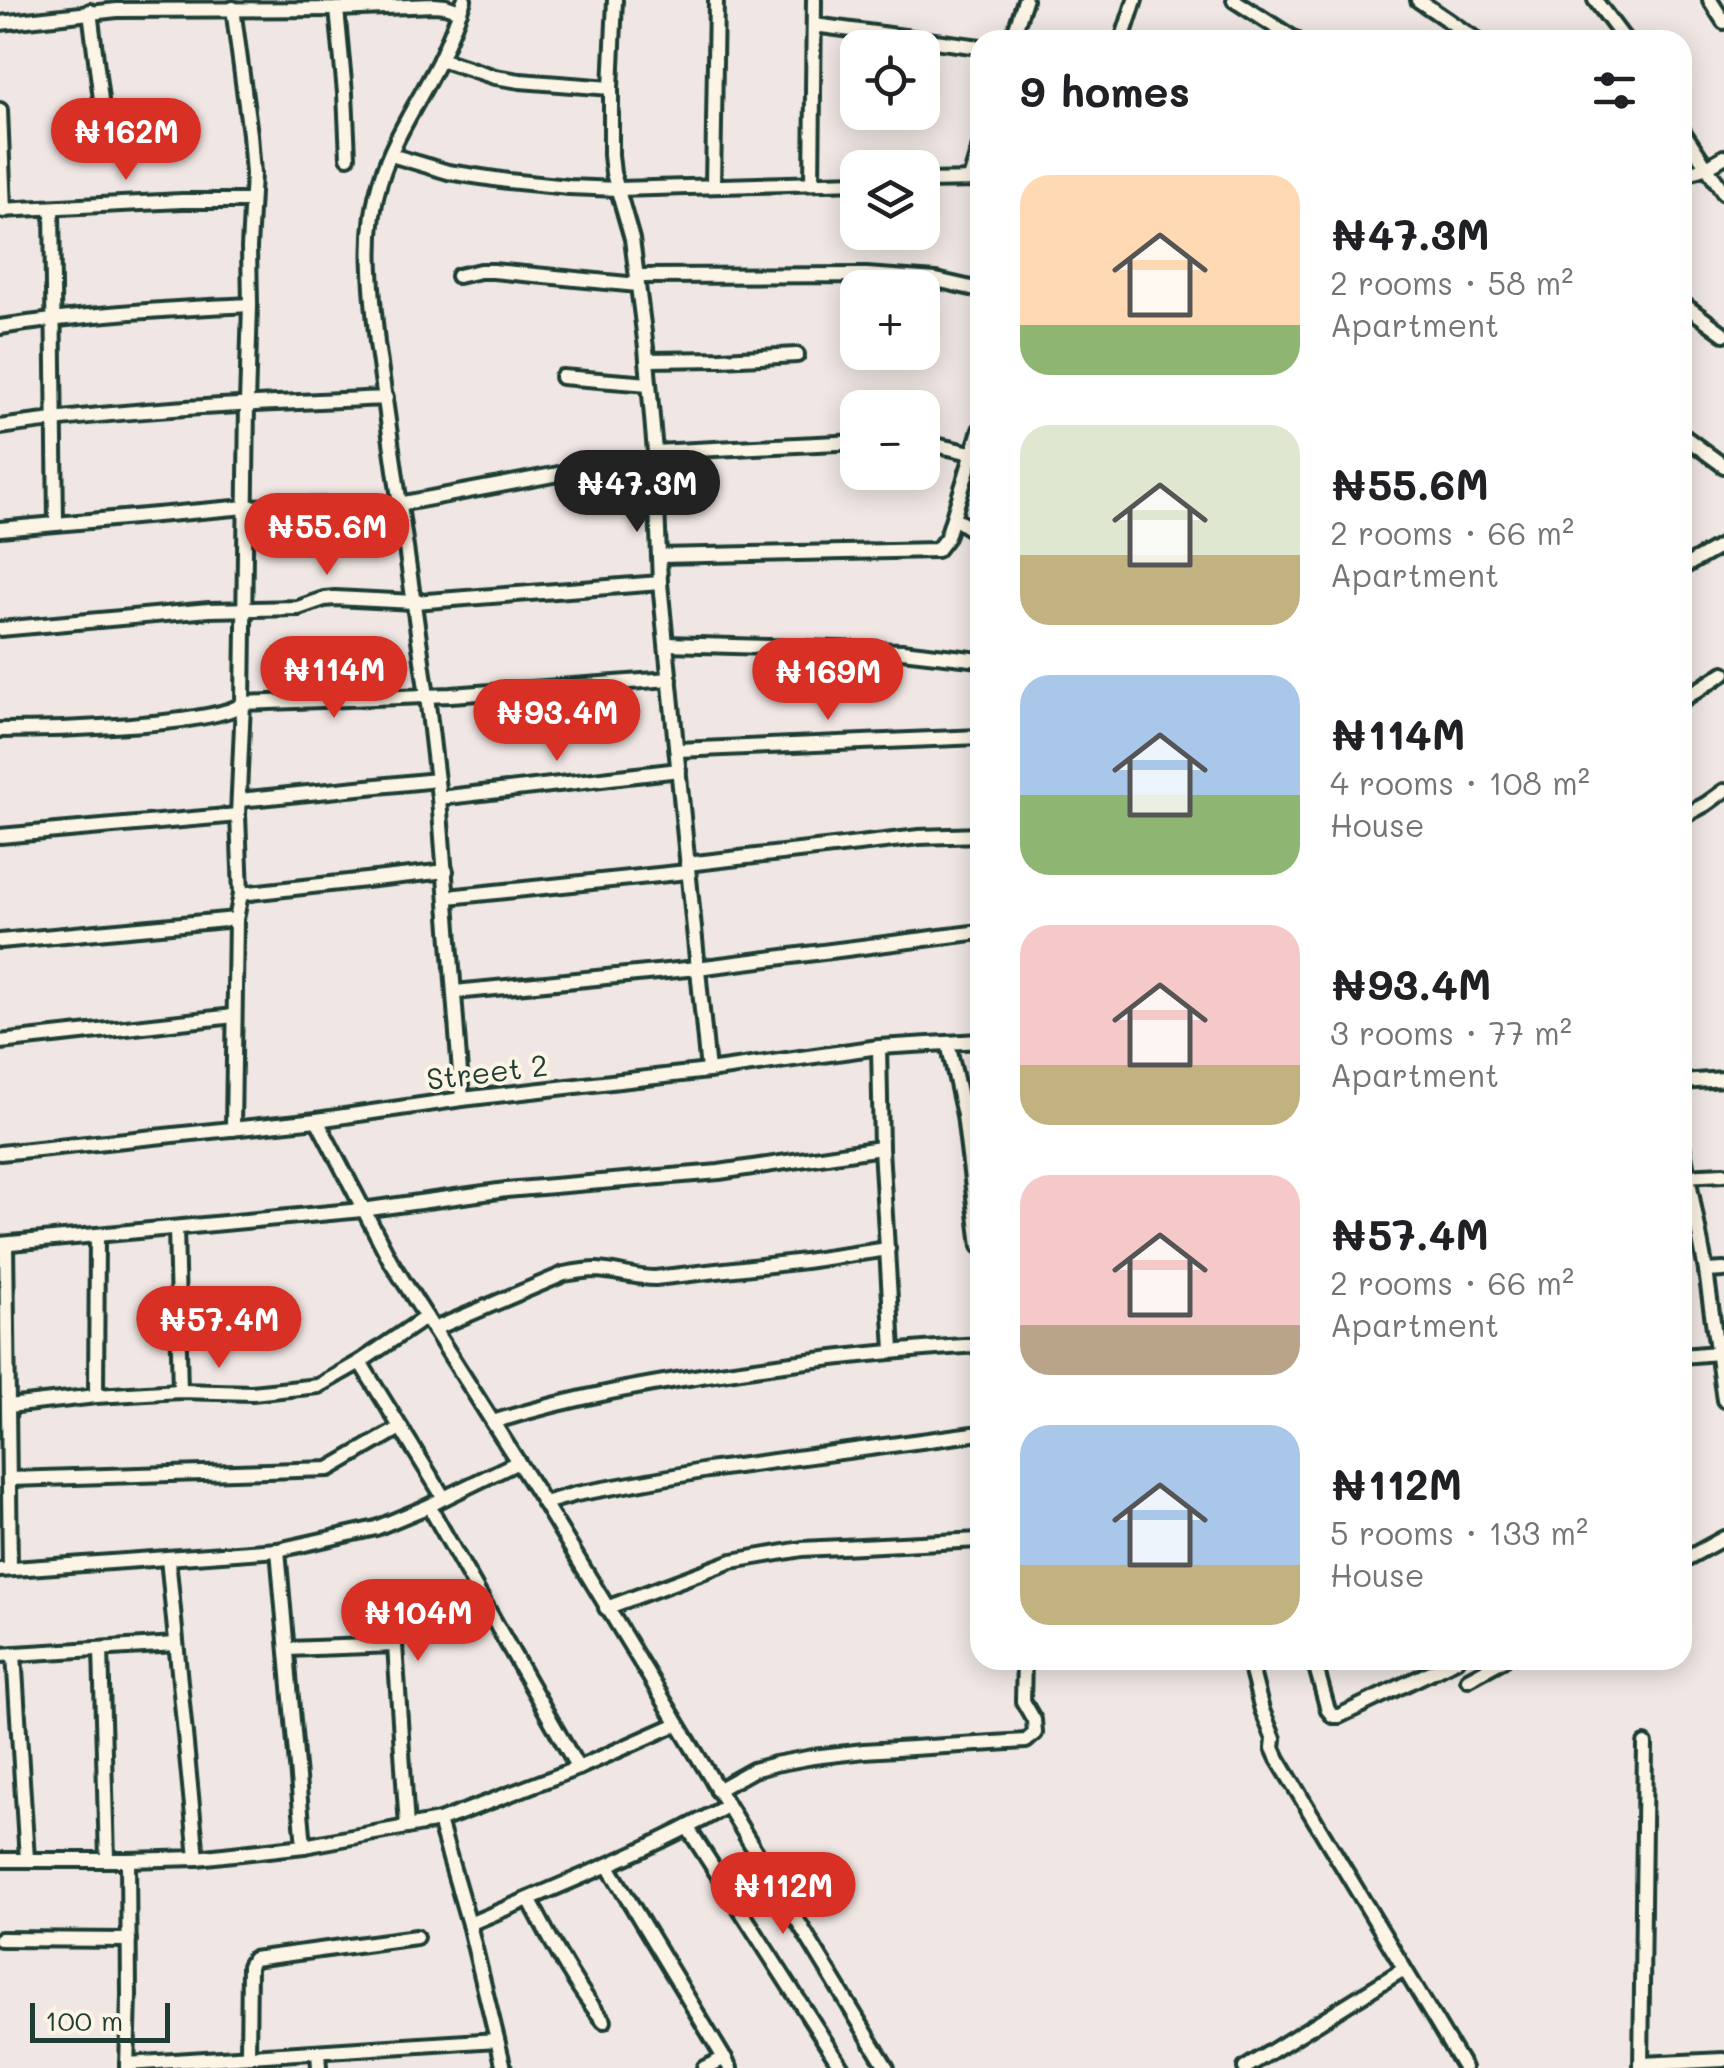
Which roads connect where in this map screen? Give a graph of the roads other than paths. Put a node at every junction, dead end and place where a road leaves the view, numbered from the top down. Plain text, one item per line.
1 (615, 0) edge
2 (716, 0) edge
3 (814, 0) edge
4 (1026, 0) edge
5 (1135, 0) edge
6 (1234, 0) edge
7 (1418, 0) edge
8 (1595, 0) edge
9 (1710, 0) edge
10 (329, 6) edge
11 (462, 6) edge
12 (233, 8) junction
13 (90, 11) junction
14 (1724, 22) edge
15 (0, 23) edge
16 (814, 25) junction
17 (1016, 30) edge
18 (1127, 30) edge
19 (1280, 30) edge
20 (1462, 30) edge
21 (1618, 30) edge
22 (970, 46) edge
23 (440, 59) junction
24 (611, 88) junction
25 (0, 110) edge
26 (1692, 144) edge
27 (107, 148) dead end
28 (391, 155) junction
29 (348, 156) dead end
30 (1724, 157) edge
31 (1707, 166) junction
32 (1692, 171) edge
33 (970, 180) edge
34 (940, 181) edge
35 (840, 182) edge
36 (812, 183) junction
37 (713, 185) junction
38 (618, 189) junction
39 (1724, 193) edge
40 (251, 201) junction
41 (52, 208) junction
42 (2, 211) edge
43 (458, 276) dead end
44 (638, 281) junction
45 (970, 288) edge
46 (250, 305) junction
47 (1692, 310) edge
48 (54, 318) junction
49 (0, 326) edge
50 (1724, 334) edge
51 (797, 355) dead end
52 (647, 360) junction
53 (562, 377) dead end
54 (649, 384) junction
55 (386, 398) junction
56 (246, 404) junction
57 (53, 419) junction
58 (0, 427) edge
59 (1692, 442) edge
60 (840, 443) edge
61 (940, 446) edge
62 (655, 452) junction
63 (970, 453) edge
64 (970, 457) edge
65 (1724, 466) edge
66 (656, 486) junction
67 (398, 504) junction
68 (246, 506) junction
69 (954, 518) junction
70 (56, 522) junction
71 (970, 528) edge
72 (0, 529) edge
73 (1724, 544) edge
74 (658, 556) junction
75 (1692, 560) edge
76 (660, 582) junction
77 (414, 602) junction
78 (244, 609) junction
79 (0, 628) edge
80 (667, 644) junction
81 (970, 659) edge
82 (1724, 673) edge
83 (670, 679) junction
84 (1692, 694) edge
85 (427, 696) junction
86 (244, 704) junction
87 (0, 730) edge
88 (970, 737) edge
89 (678, 750) junction
90 (679, 770) junction
91 (437, 780) junction
92 (1724, 791) edge
93 (439, 798) junction
94 (239, 808) junction
95 (1692, 812) edge
96 (970, 835) edge
97 (0, 836) edge
98 (687, 868) junction
99 (446, 870) junction
100 (240, 894) junction
101 (448, 898) junction
102 (236, 919) junction
103 (970, 933) edge
104 (0, 941) edge
105 (697, 968) junction
106 (454, 992) junction
107 (234, 1016) junction
108 (0, 1042) edge
109 (970, 1042) edge
110 (948, 1043) junction
111 (879, 1047) junction
112 (708, 1071) junction
113 (1724, 1079) edge
114 (1692, 1081) edge
115 (462, 1099) junction
116 (317, 1120) junction
117 (233, 1129) junction
118 (881, 1148) junction
119 (0, 1154) edge
120 (970, 1164) edge
121 (1724, 1174) edge
122 (1692, 1176) edge
123 (1692, 1204) edge
124 (362, 1210) junction
125 (176, 1228) junction
126 (97, 1236) junction
127 (3, 1244) edge
128 (888, 1248) junction
129 (1724, 1270) edge
130 (1706, 1271) junction
131 (430, 1323) junction
132 (4, 1337) edge
133 (970, 1346) edge
134 (893, 1350) junction
135 (1718, 1353) junction
136 (1692, 1355) edge
137 (360, 1362) junction
138 (180, 1391) junction
139 (96, 1396) junction
140 (1724, 1400) edge
141 (8, 1406) junction
142 (493, 1422) junction
143 (400, 1428) junction
144 (970, 1434) edge
145 (518, 1462) junction
146 (10, 1479) junction
147 (444, 1498) junction
148 (544, 1503) junction
149 (429, 1506) junction
150 (1724, 1538) edge
151 (970, 1541) edge
152 (278, 1550) junction
153 (1692, 1552) edge
154 (168, 1558) junction
155 (5, 1569) edge
156 (606, 1608) junction
157 (176, 1644) junction
158 (287, 1649) junction
159 (101, 1650) junction
160 (7, 1654) edge
161 (1024, 1670) edge
162 (1252, 1670) edge
163 (1317, 1670) edge
164 (1415, 1670) edge
165 (1435, 1670) edge
166 (1485, 1670) edge
167 (1416, 1679) junction
168 (1468, 1679) dead end
169 (677, 1724) junction
170 (1644, 1744) dead end
171 (578, 1768) junction
172 (716, 1790) junction
173 (727, 1806) junction
174 (439, 1821) junction
175 (407, 1827) junction
176 (688, 1828) junction
177 (304, 1846) junction
178 (197, 1858) junction
179 (27, 1859) junction
180 (107, 1859) junction
181 (0, 1860) edge
182 (128, 1860) junction
183 (608, 1866) junction
184 (529, 1899) junction
185 (469, 1924) junction
186 (416, 1937) dead end
187 (0, 1939) edge
188 (128, 1940) junction
189 (1404, 1969) junction
190 (604, 2021) dead end
191 (497, 2040) junction
192 (318, 2052) junction
193 (248, 2055) junction
194 (1724, 2060) edge
195 (727, 2063) edge
196 (127, 2066) edge
197 (1642, 2066) edge
198 (319, 2068) edge
199 (504, 2068) edge
200 (704, 2068) edge
201 (842, 2068) edge
202 (887, 2068) edge
203 (1245, 2068) edge
204 (1464, 2068) edge

1 - 24 street
2 - 37 street
3 - 16 street
4 - 17 street
5 - 18 street
6 - 19 street
7 - 20 street
8 - 21 street
9 - 14 street
10 - 11 street
10 - 12 street
10 - 29 street
11 - 23 street
12 - 13 street
12 - 40 street
13 - 15 street
13 - 27 street
16 - 22 street
16 - 36 street
23 - 24 street
23 - 28 street
24 - 38 street
25 - 42 street
26 - 31 street
28 - 38 street
28 - 55 street
30 - 31 street
31 - 32 street
31 - 39 street
33 - 34 street
35 - 36 street
36 - 37 street
37 - 38 street
38 - 44 street
40 - 41 street
40 - 46 street
41 - 42 street
41 - 48 street
43 - 44 street
44 - 45 street
44 - 52 street
46 - 48 street
46 - 56 street
47 - 50 street
48 - 49 street
48 - 57 street
51 - 52 street
52 - 54 street
53 - 54 street
54 - 62 street
55 - 56 street
55 - 67 street
56 - 57 street
56 - 68 street
57 - 58 street
57 - 70 street
59 - 65 street
60 - 62 street
61 - 63 street
62 - 66 street
64 - 69 street
66 - 67 street
66 - 74 street
67 - 68 street
67 - 77 street
68 - 70 street
68 - 78 street
69 - 71 street
69 - 74 street
70 - 72 street
73 - 75 street
74 - 76 street
76 - 77 street
76 - 80 street
77 - 78 street
77 - 85 street
78 - 79 street
78 - 86 street
80 - 81 street
80 - 83 street
82 - 84 street
83 - 85 street
83 - 89 street
85 - 86 street
85 - 91 street
86 - 87 street
86 - 94 street
88 - 89 street
89 - 90 street
90 - 93 street
90 - 98 street
91 - 93 street
91 - 94 street
92 - 95 street
93 - 99 street
94 - 97 street
94 - 100 street
96 - 98 street
98 - 101 street
98 - 105 street
99 - 100 street
99 - 101 street
100 - 102 street
101 - 106 street
102 - 104 street
102 - 107 street
103 - 105 street
105 - 106 street
105 - 112 street
106 - 115 street
107 - 108 street
107 - 117 street
109 - 110 street, Street 2
110 - 111 street, Street 2
110 - 120 street
111 - 112 street, Street 2
111 - 118 street
112 - 115 street, Street 2
113 - 114 street
115 - 116 street, Street 2
116 - 117 street, Street 2
116 - 124 street
117 - 119 street, Street 2
118 - 124 street
118 - 128 street
121 - 122 street
123 - 130 street
124 - 125 street
124 - 131 street
125 - 126 street
125 - 138 street
126 - 127 street
126 - 139 street
127 - 132 street
128 - 131 street
128 - 134 street
129 - 130 street
130 - 135 street
131 - 137 street
131 - 142 street
132 - 141 street
133 - 134 street
134 - 142 street
135 - 136 street
135 - 140 street
137 - 138 street
137 - 143 street
138 - 139 street
139 - 141 street
141 - 146 street
142 - 145 street
143 - 146 street
143 - 147 street
144 - 148 street
145 - 147 street
145 - 148 street
146 - 155 street
147 - 149 street
148 - 156 street
149 - 152 street
149 - 171 street
150 - 153 street
151 - 156 street
152 - 154 street
152 - 158 street
154 - 155 street
154 - 157 street
156 - 169 street
157 - 159 street
157 - 178 street
158 - 175 street
158 - 177 street
159 - 160 street
159 - 180 street
160 - 179 street
161 - 172 street
162 - 189 street
163 - 167 street
164 - 167 street
165 - 167 street
166 - 168 street
169 - 171 street
169 - 172 street
170 - 197 street
171 - 174 street
172 - 173 street
173 - 176 street
173 - 202 street
174 - 175 street
174 - 185 street
175 - 177 street
176 - 183 street
176 - 201 street
177 - 178 street
178 - 182 street
179 - 180 street
179 - 181 street
180 - 182 street
182 - 188 street
183 - 184 street
183 - 195 street
184 - 185 street
184 - 190 street
185 - 191 street
186 - 193 street
187 - 188 street
188 - 196 street
189 - 203 street
189 - 204 street
191 - 192 street
191 - 199 street
192 - 193 street
192 - 198 street
193 - 196 street
194 - 197 street
195 - 200 street

